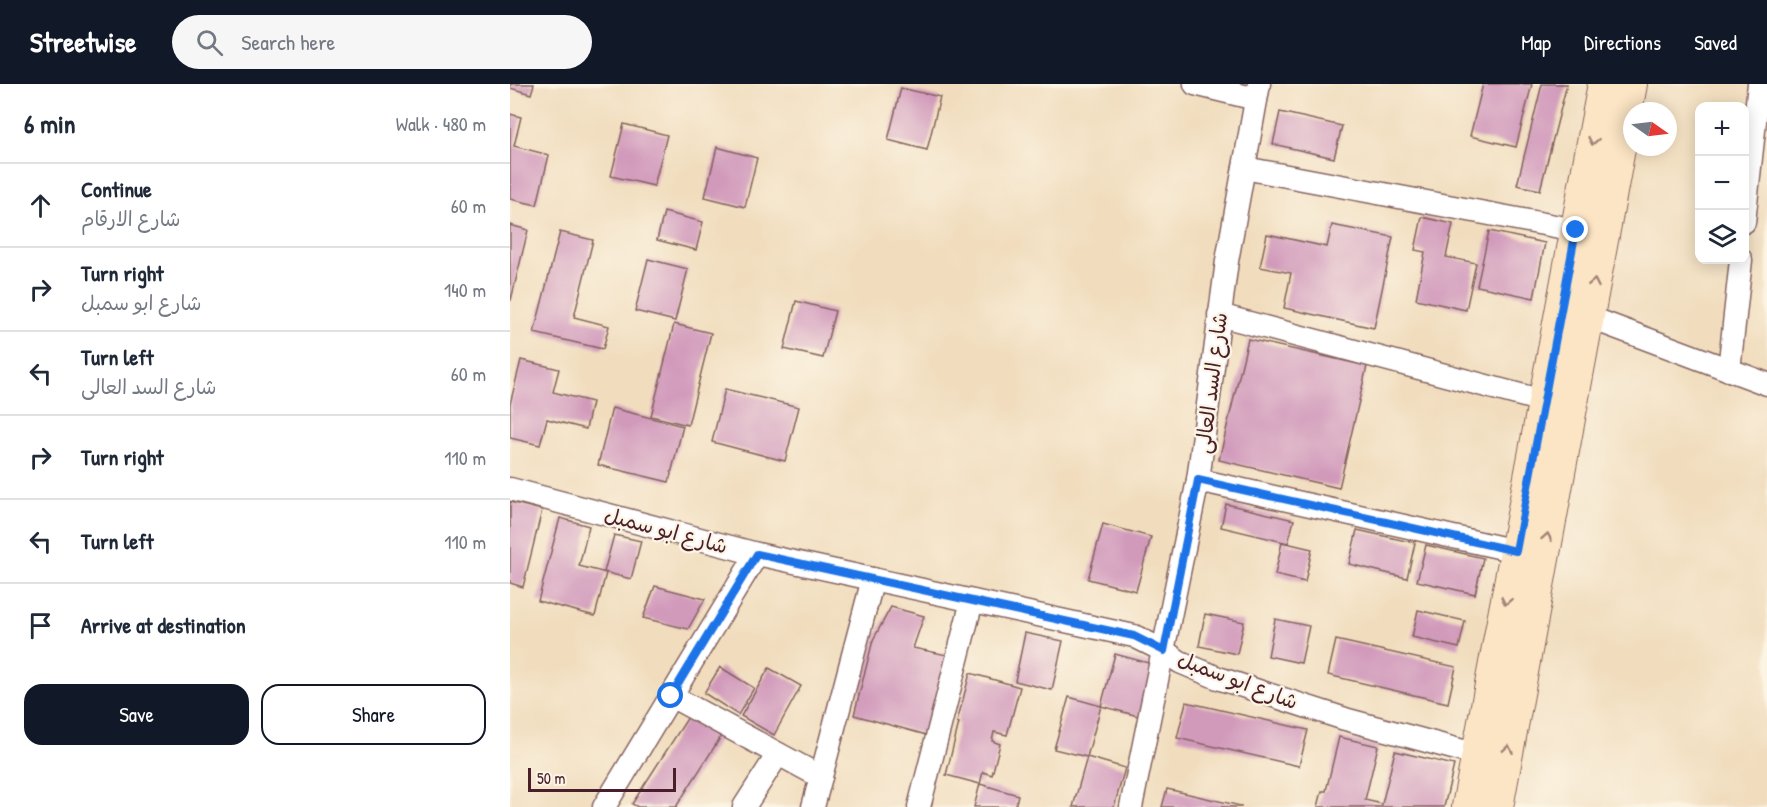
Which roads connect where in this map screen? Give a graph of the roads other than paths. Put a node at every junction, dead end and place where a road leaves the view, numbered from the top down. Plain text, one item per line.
1 (1195, 84) edge
2 (1604, 84) edge
3 (1631, 84) edge
4 (1759, 84) edge
5 (1220, 87) edge
6 (1258, 92) edge
7 (1244, 168) junction
8 (1745, 210) edge
9 (1576, 230) junction
10 (1741, 264) edge
11 (1574, 311) junction
12 (1219, 315) junction
13 (1729, 370) junction
14 (1767, 384) edge
15 (1544, 401) junction
16 (1198, 480) junction
17 (510, 489) edge
18 (1516, 551) junction
19 (757, 554) junction
20 (873, 579) junction
21 (972, 601) junction
22 (1164, 651) junction
23 (671, 696) junction
24 (778, 754) junction
25 (1478, 755) junction
26 (820, 777) junction
27 (604, 807) edge
28 (744, 807) edge
29 (813, 807) edge
30 (919, 807) edge
31 (1131, 807) edge
32 (1468, 807) edge
33 (1497, 807) edge

1 - 5 street, شارع السد العالى
2 -> 9 main road
11 -> 3 main road
4 - 8 street
5 - 6 street, شارع السد العالى
6 - 7 street, شارع السد العالى
7 - 9 street
7 - 12 street, شارع السد العالى
9 - 11 main road
10 - 13 street
11 - 13 street
11 - 15 main road
33 -> 11 main road
12 - 15 street
12 - 16 street, شارع السد العالى
13 - 14 street
15 - 18 main road
16 - 18 street
16 - 22 street, شارع السد العالى
17 - 19 street, شارع ابو سمبل
18 -> 25 main road
19 - 20 street, شارع ابو سمبل
19 - 23 street
20 - 21 street, شارع ابو سمبل
20 - 26 street
21 - 22 street, شارع ابو سمبل
21 - 30 street
22 - 25 street, شارع ابو سمبل
22 - 31 street, شارع السد العالى
23 - 24 street
23 - 27 street
24 - 26 street
24 - 28 street
25 - 32 main road
26 - 29 street

